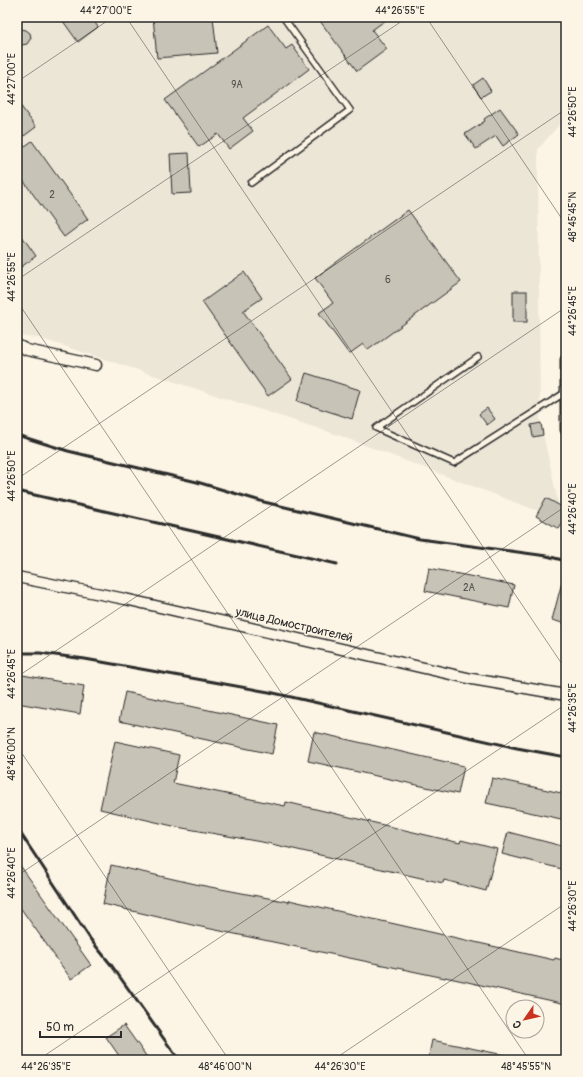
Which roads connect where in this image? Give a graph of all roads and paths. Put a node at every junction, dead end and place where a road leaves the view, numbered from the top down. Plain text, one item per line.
1 (283, 17) edge
2 (251, 183) dead end
3 (17, 345) edge
4 (478, 357) dead end
5 (566, 360) edge
6 (96, 365) dead end
7 (566, 392) edge
8 (566, 430) edge
9 (17, 577) edge
10 (566, 695) edge

1 - 2 lane
3 - 6 street
4 - 7 lane
5 - 7 street
7 - 8 street
9 - 10 street, улица Домостроителей

